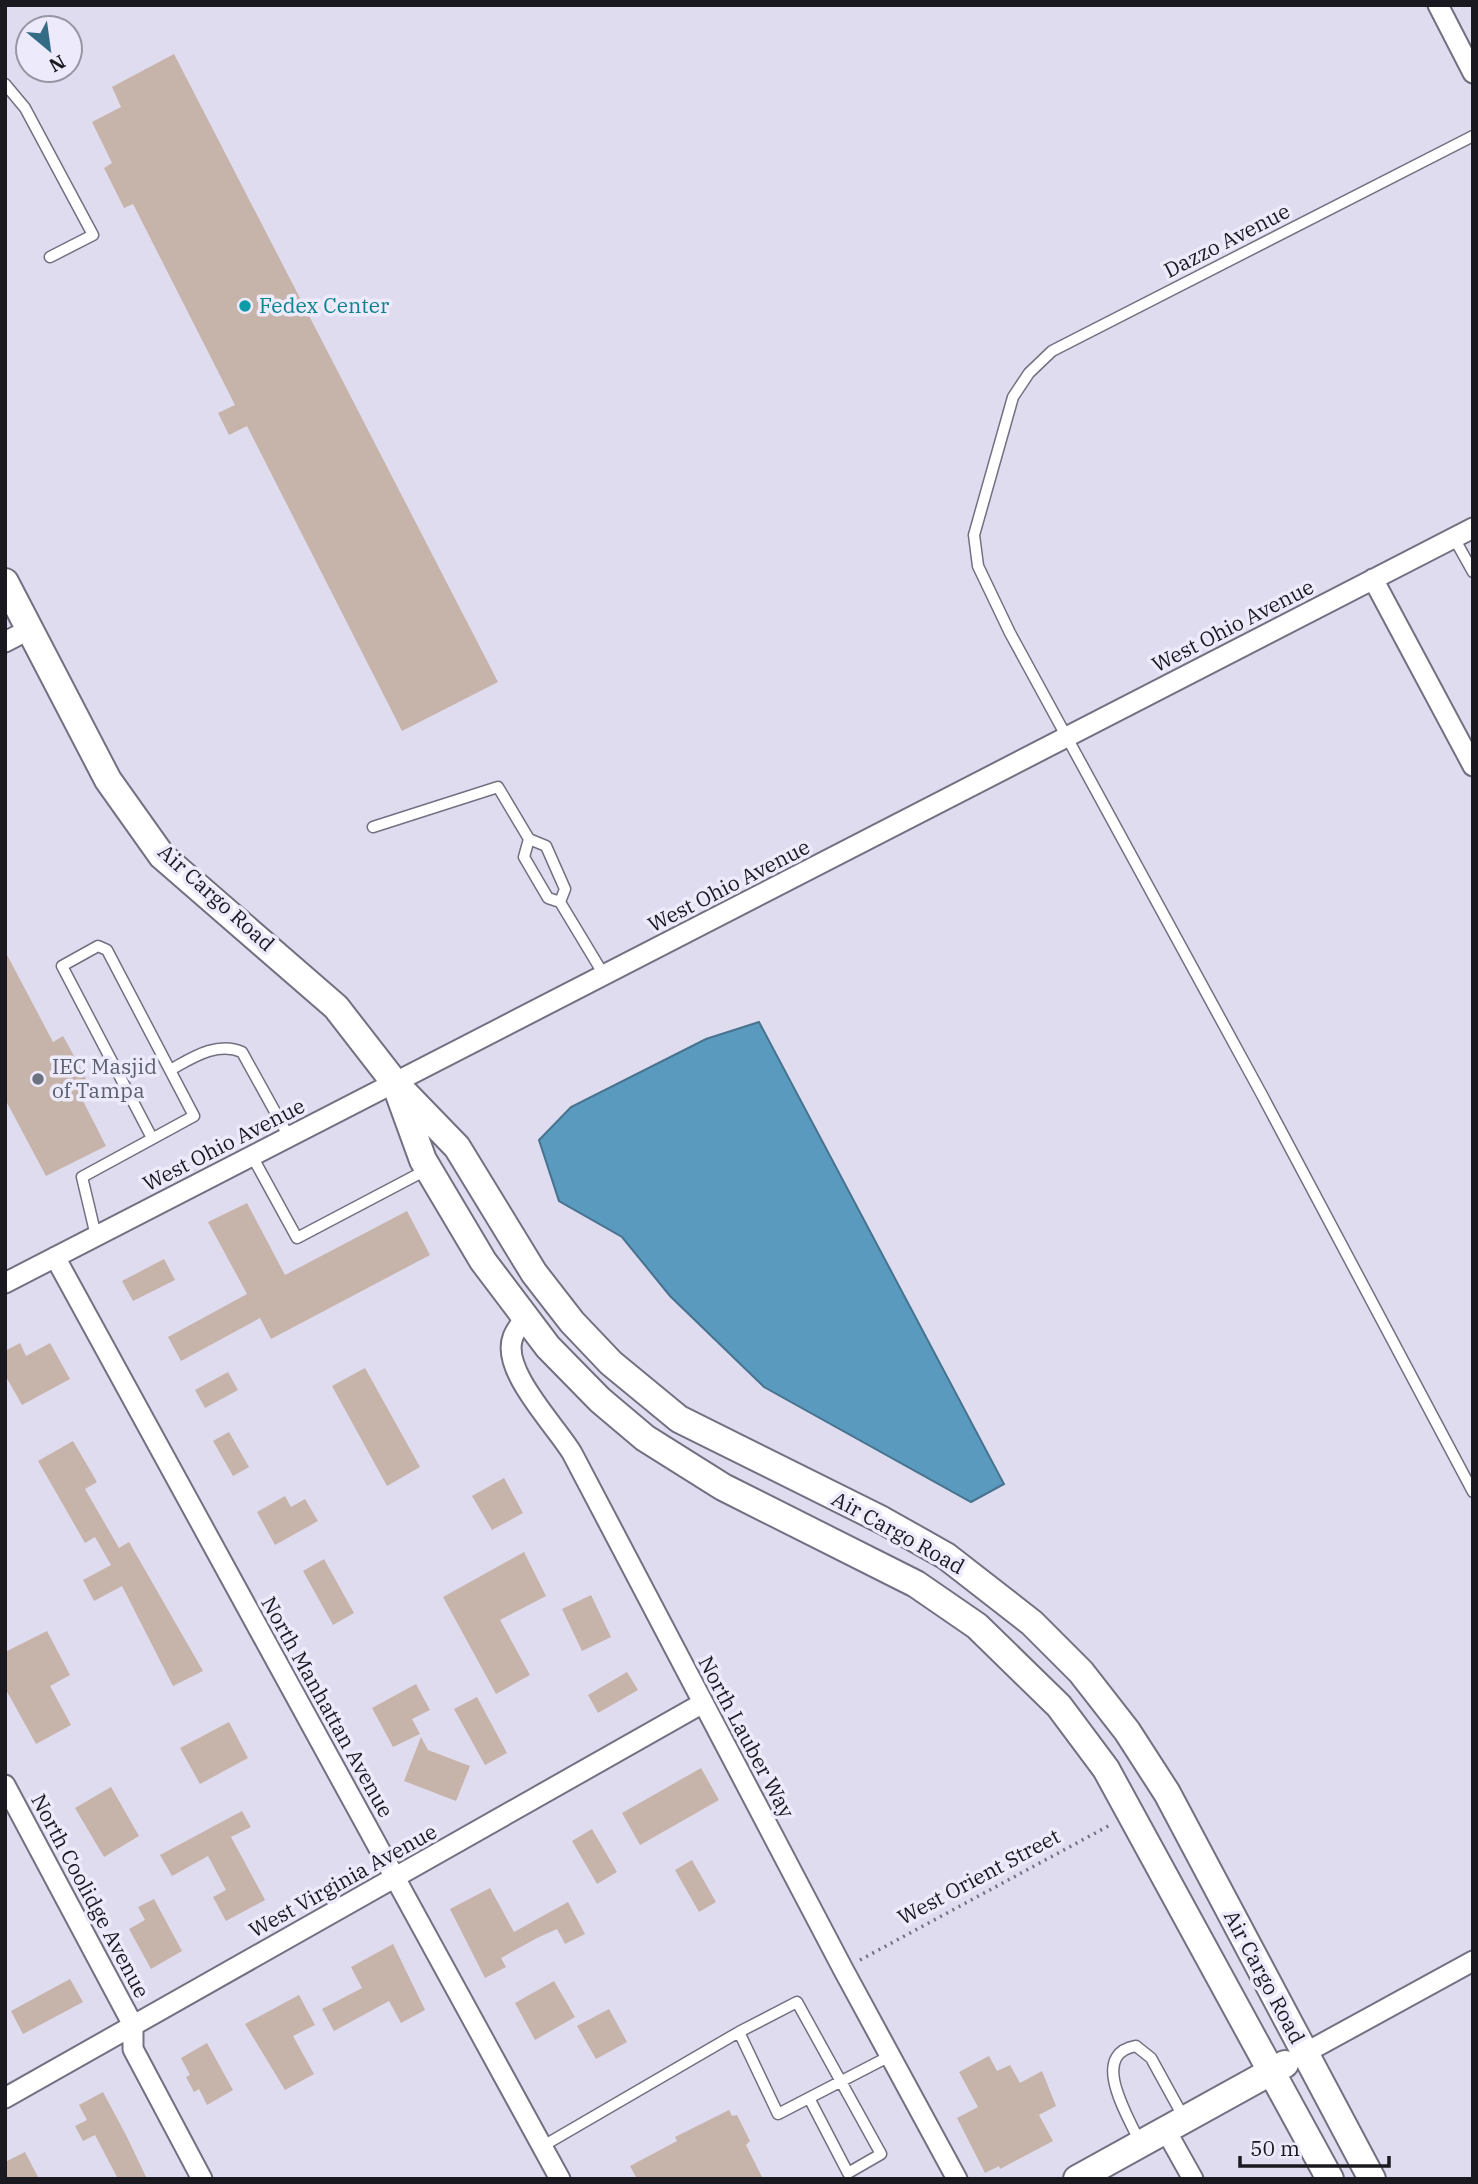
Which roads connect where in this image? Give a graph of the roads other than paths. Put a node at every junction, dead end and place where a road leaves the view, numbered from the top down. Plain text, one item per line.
1 (1438, 5) edge
2 (1473, 73) edge
3 (5, 84) edge
4 (1473, 136) edge
5 (50, 257) dead end
6 (1473, 528) edge
7 (1454, 538) junction
8 (1473, 572) edge
9 (1373, 579) junction
10 (5, 582) edge
11 (30, 629) junction
12 (5, 642) edge
13 (1066, 738) junction
14 (1473, 766) edge
15 (373, 827) dead end
16 (529, 839) junction
17 (560, 902) junction
18 (604, 975) junction
19 (170, 1070) junction
20 (395, 1083) junction
21 (289, 1137) junction
22 (152, 1138) junction
23 (251, 1156) junction
24 (428, 1169) junction
25 (96, 1236) junction
26 (55, 1257) junction
27 (5, 1283) edge
28 (524, 1318) junction
29 (1473, 1492) edge
30 (702, 1703) junction
31 (5, 1786) edge
32 (395, 1879) junction
33 (1473, 1961) edge
34 (134, 2025) junction
35 (739, 2032) junction
36 (1305, 2053) junction
37 (890, 2056) junction
38 (1271, 2071) junction
39 (841, 2081) junction
40 (5, 2098) edge
41 (809, 2098) junction
42 (1175, 2124) junction
43 (1140, 2143) junction
44 (543, 2146) junction
45 (1093, 2175) edge
46 (202, 2179) edge
47 (560, 2179) edge
48 (957, 2179) edge
49 (1193, 2179) edge
50 (1330, 2179) edge
51 (1372, 2179) edge

1 - 2 street
3 - 5 lane
4 - 13 lane, Dazzo Avenue
6 - 7 street, West Ohio Avenue
7 - 8 lane
7 - 9 street, West Ohio Avenue
9 - 13 street, West Ohio Avenue
9 - 14 street
10 - 11 street, Air Cargo Road
11 - 12 street
11 - 20 street, Air Cargo Road
13 - 18 street, West Ohio Avenue
13 - 29 lane
15 - 16 lane
16 - 17 lane
16 - 17 lane
17 - 18 lane
18 - 20 street, West Ohio Avenue
19 - 21 lane
19 - 22 lane
19 - 22 lane
20 - 21 street, West Ohio Avenue
20 - 24 street, Air Cargo Road
20 - 36 street, Air Cargo Road
21 - 23 street, West Ohio Avenue
22 - 25 lane
23 - 24 lane
23 - 25 street, West Ohio Avenue
24 - 28 street, Air Cargo Road
25 - 26 street, West Ohio Avenue
26 - 27 street, West Ohio Avenue
26 - 32 street, North Manhattan Avenue
28 - 30 street, North Lauber Way
28 - 38 street, Air Cargo Road
30 - 32 street, West Virginia Avenue
30 - 37 street, North Lauber Way
31 - 34 street, North Coolidge Avenue
32 - 34 street, West Virginia Avenue
32 - 44 street, North Manhattan Avenue
33 - 36 street
34 - 40 street, West Virginia Avenue
34 - 46 street, North Coolidge Avenue
35 - 39 lane
35 - 41 lane
35 - 44 lane
36 - 38 street
36 - 51 street, Air Cargo Road
37 - 39 lane
37 - 48 street, North Lauber Way
38 - 42 street
38 - 50 street, Air Cargo Road
39 - 41 lane
39 - 41 lane
42 - 43 street
42 - 43 lane
42 - 49 street
43 - 45 street
44 - 47 street, North Manhattan Avenue

